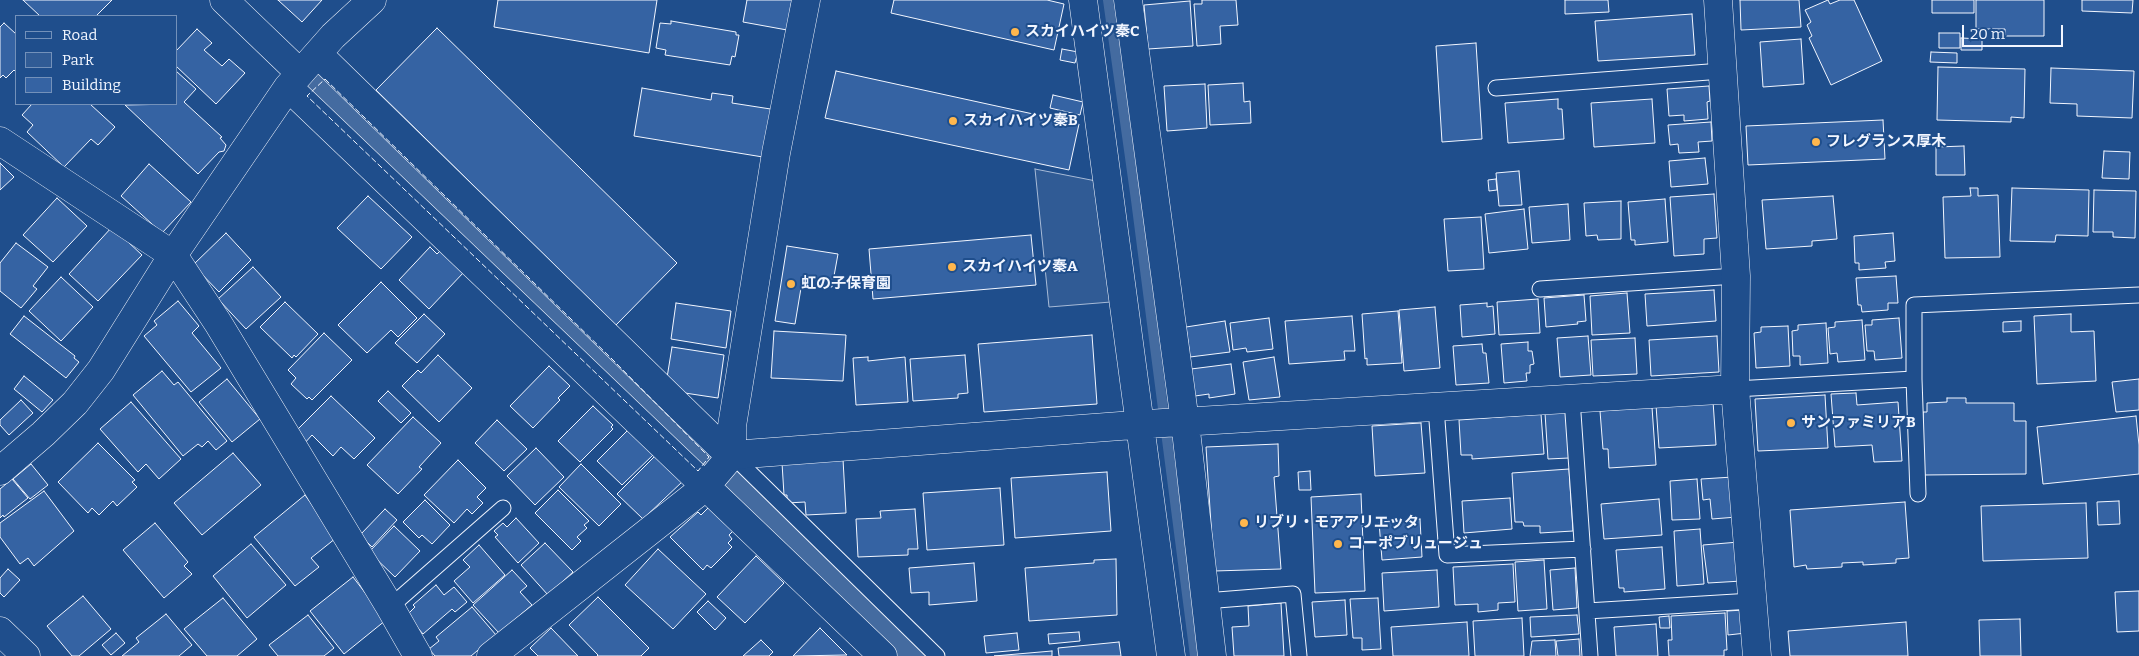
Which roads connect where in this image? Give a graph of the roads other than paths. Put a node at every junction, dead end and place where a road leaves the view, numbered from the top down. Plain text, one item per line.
1 (224, 0) edge
2 (372, 0) edge
3 (806, 0) edge
4 (1082, 0) edge
5 (1128, 0) edge
6 (1718, 0) edge
7 (302, 71) junction
8 (1722, 71) junction
9 (1496, 88) dead end
10 (0, 141) edge
11 (173, 255) junction
12 (1736, 276) junction
13 (1540, 289) dead end
14 (2139, 295) edge
15 (1914, 379) junction
16 (1735, 389) junction
17 (1572, 399) junction
18 (1436, 407) junction
19 (1180, 422) junction
20 (1144, 424) junction
21 (0, 471) edge
22 (718, 471) junction
23 (1918, 494) dead end
24 (503, 508) dead end
25 (1582, 548) junction
26 (1204, 601) junction
27 (1752, 601) junction
28 (390, 607) junction
29 (1587, 611) junction
30 (0, 631) edge
31 (26, 656) edge
32 (418, 656) edge
33 (491, 656) edge
34 (882, 656) edge
35 (937, 656) edge
36 (1171, 656) edge
37 (1212, 656) edge
38 (1299, 656) edge
39 (1590, 656) edge
40 (1757, 656) edge

1 - 7 street
2 - 7 street
3 - 22 street
4 - 20 street
5 - 19 street
6 - 8 street
7 - 11 street
7 - 22 street
7 - 22 street
8 - 9 lane
8 - 12 street
10 - 11 street
11 - 21 street
11 - 28 street
12 - 13 lane
12 - 16 street
14 - 15 lane
15 - 16 lane
15 - 23 lane
16 - 17 street
16 - 27 street
17 - 18 street
17 - 25 lane
18 - 19 street
18 - 25 lane
19 - 20 street
19 - 26 street
20 - 22 street
20 - 36 street
22 - 33 street
22 - 34 street
22 - 35 lane
24 - 28 lane
25 - 29 lane
26 - 37 street
26 - 38 lane
27 - 29 lane
27 - 40 street
28 - 32 street
29 - 39 lane
30 - 31 street

